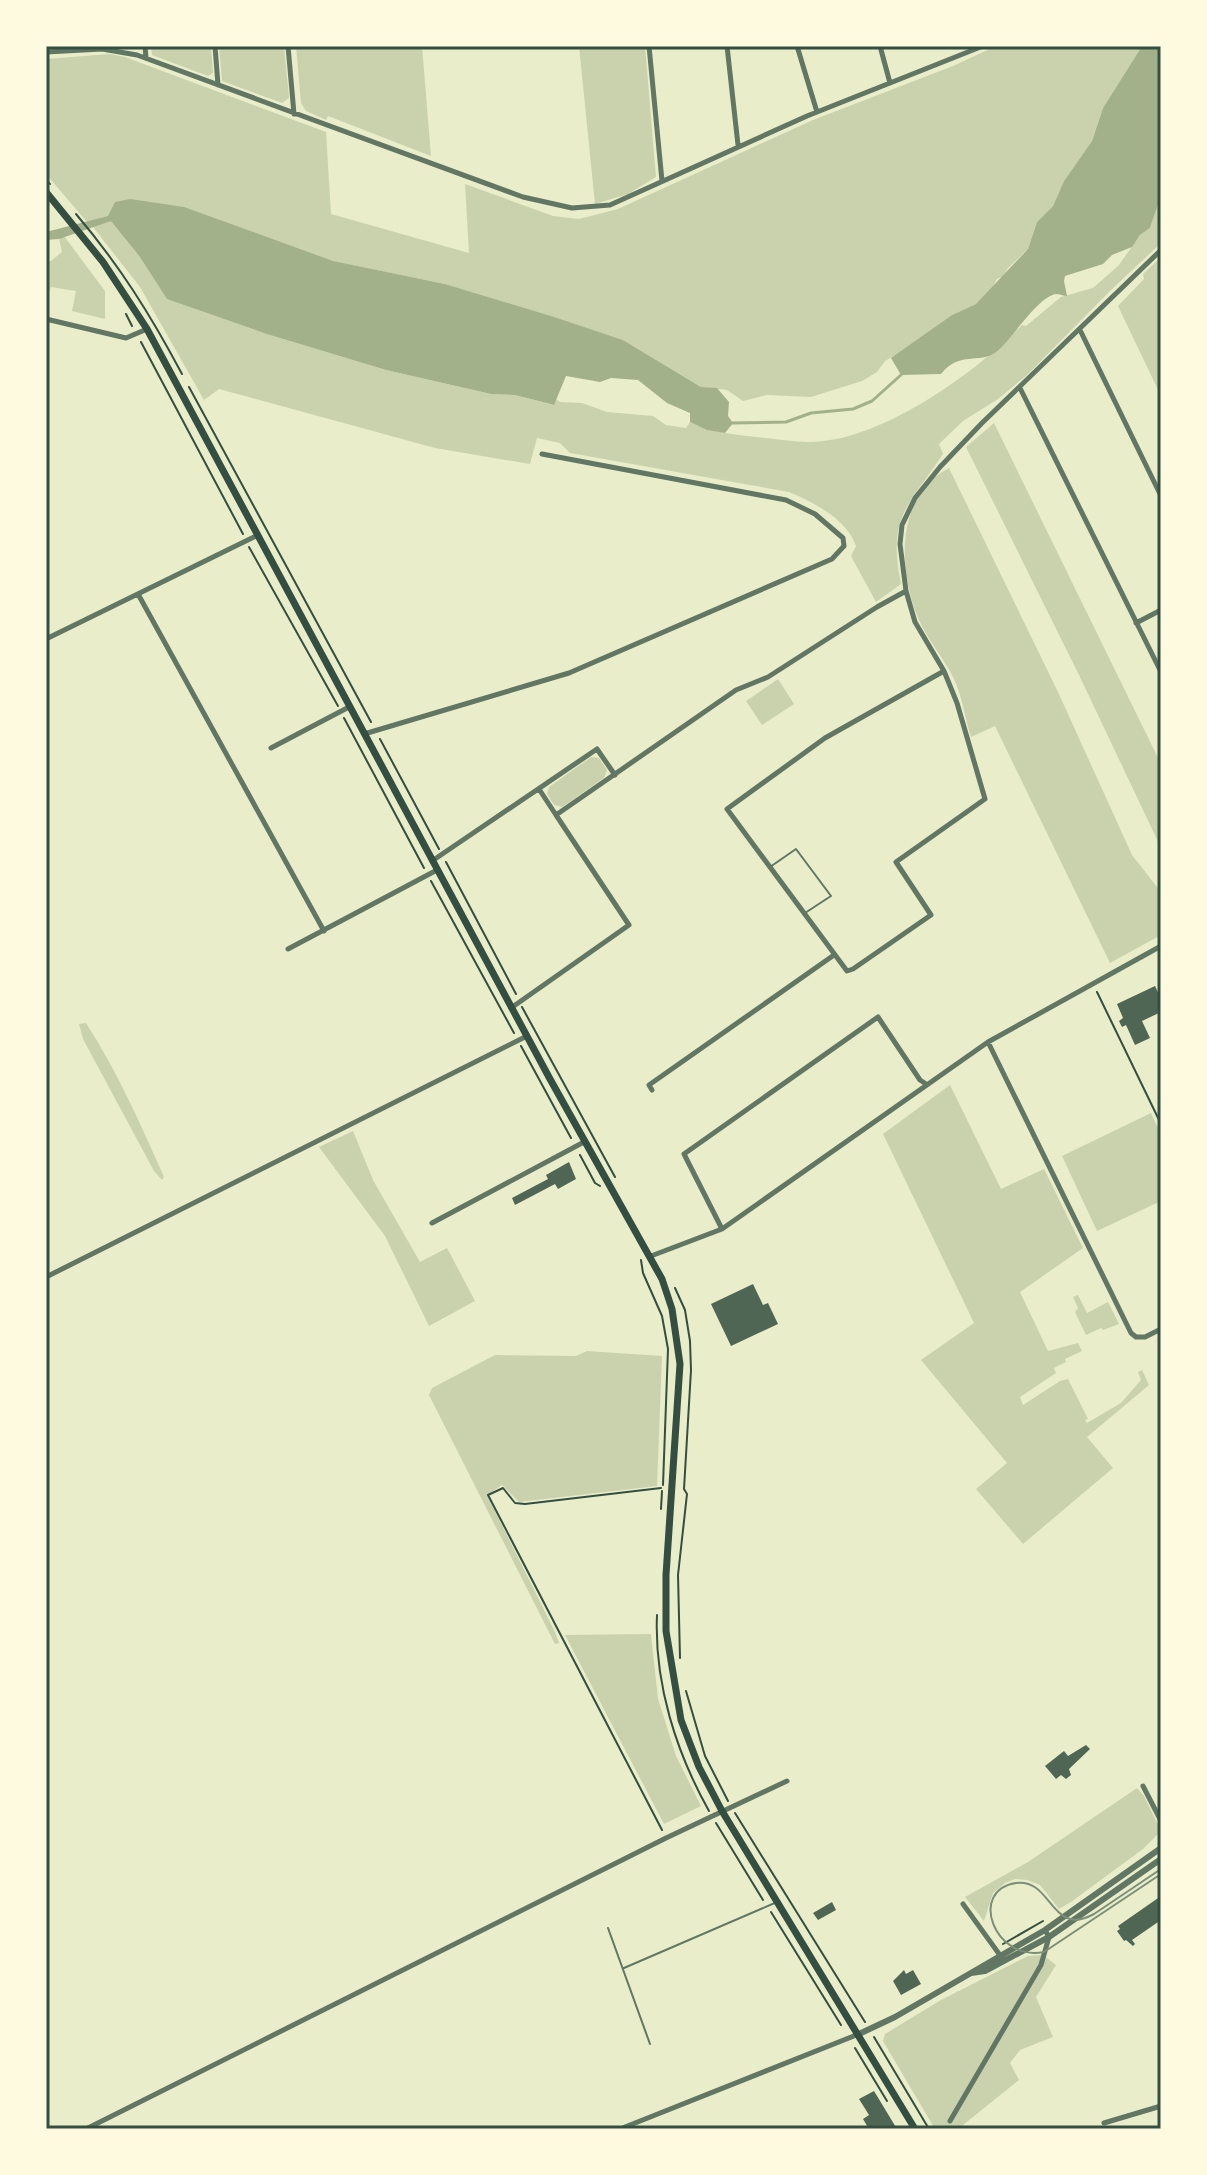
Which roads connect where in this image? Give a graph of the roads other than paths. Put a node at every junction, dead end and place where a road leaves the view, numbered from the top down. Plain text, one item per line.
1 (145, 46) edge
2 (215, 46) edge
3 (288, 46) edge
4 (649, 46) edge
5 (727, 46) edge
6 (797, 46) edge
7 (880, 46) edge
8 (983, 46) edge
9 (46, 52) edge
10 (146, 58) junction
11 (890, 83) junction
12 (218, 86) junction
13 (817, 112) junction
14 (294, 114) junction
15 (738, 145) junction
16 (662, 181) junction
17 (46, 192) edge
18 (1161, 250) edge
19 (46, 319) edge
20 (147, 329) junction
21 (1080, 330) junction
22 (1020, 388) junction
23 (542, 454) dead end
24 (1161, 496) edge
25 (256, 536) junction
26 (906, 591) junction
27 (138, 594) junction
28 (1161, 610) edge
29 (1136, 623) junction
30 (46, 639) edge
31 (944, 671) junction
32 (1161, 672) edge
33 (349, 707) junction
34 (364, 734) junction
35 (271, 748) dead end
36 (615, 775) junction
37 (539, 789) junction
38 (556, 815) junction
39 (432, 861) junction
40 (769, 868) junction
41 (437, 870) junction
42 (804, 914) junction
43 (324, 931) junction
44 (1161, 946) edge
45 (288, 949) dead end
46 (834, 955) junction
47 (511, 1008) junction
48 (527, 1036) junction
49 (988, 1042) junction
50 (926, 1084) junction
51 (652, 1090) dead end
52 (584, 1142) junction
53 (432, 1223) dead end
54 (722, 1229) junction
55 (651, 1256) junction
56 (46, 1277) edge
57 (1161, 1329) edge
58 (787, 1781) dead end
59 (1143, 1786) dead end
60 (722, 1811) junction
61 (1161, 1821) edge
62 (1161, 1848) edge
63 (1161, 1859) edge
64 (778, 1902) junction
65 (963, 1904) dead end
66 (608, 1928) dead end
67 (1047, 1934) junction
68 (1003, 1959) junction
69 (624, 1968) junction
70 (859, 2034) junction
71 (650, 2044) dead end
72 (1161, 2106) edge
73 (950, 2121) dead end
74 (1104, 2123) dead end
75 (915, 2128) edge
76 (86, 2129) edge
77 (620, 2129) edge

1 - 10 street
2 - 12 street
3 - 14 street
4 - 16 street
5 - 15 street
6 - 13 street
7 - 11 street
8 - 11 street
9 - 10 street
10 - 12 street
11 - 13 street
12 - 14 street
13 - 15 street
14 - 16 street
15 - 16 street
17 - 20 main road
18 - 21 street
19 - 20 street
20 - 25 main road
21 - 22 street
21 - 24 street
22 - 26 street
22 - 29 street
23 - 34 street
25 - 27 street
25 - 33 main road
26 - 31 street
26 - 36 street
27 - 30 street
27 - 43 street
28 - 29 street
29 - 32 street
31 - 40 street
31 - 46 street
33 - 34 main road
33 - 35 street
34 - 39 main road
36 - 37 street
36 - 38 street
37 - 38 street
37 - 39 street
38 - 47 street
39 - 41 main road
40 - 42 street
40 - 42 lane
41 - 43 street
41 - 47 main road
42 - 46 street
43 - 45 street
44 - 49 street
46 - 51 street
47 - 48 main road
48 - 52 main road
48 - 56 street
49 - 50 street
49 - 57 street
50 - 54 street
50 - 54 street
52 - 53 street
52 - 55 main road
54 - 55 street
55 - 60 main road
58 - 60 street
59 - 61 street
60 - 64 main road
60 - 76 street
62 - 67 street
63 - 67 street
64 - 69 lane
64 - 70 main road
65 - 68 street
66 - 69 lane
67 - 68 street
67 - 68 street
67 - 73 street
68 - 70 street
69 - 71 lane
70 - 75 main road
70 - 77 street
72 - 74 street

